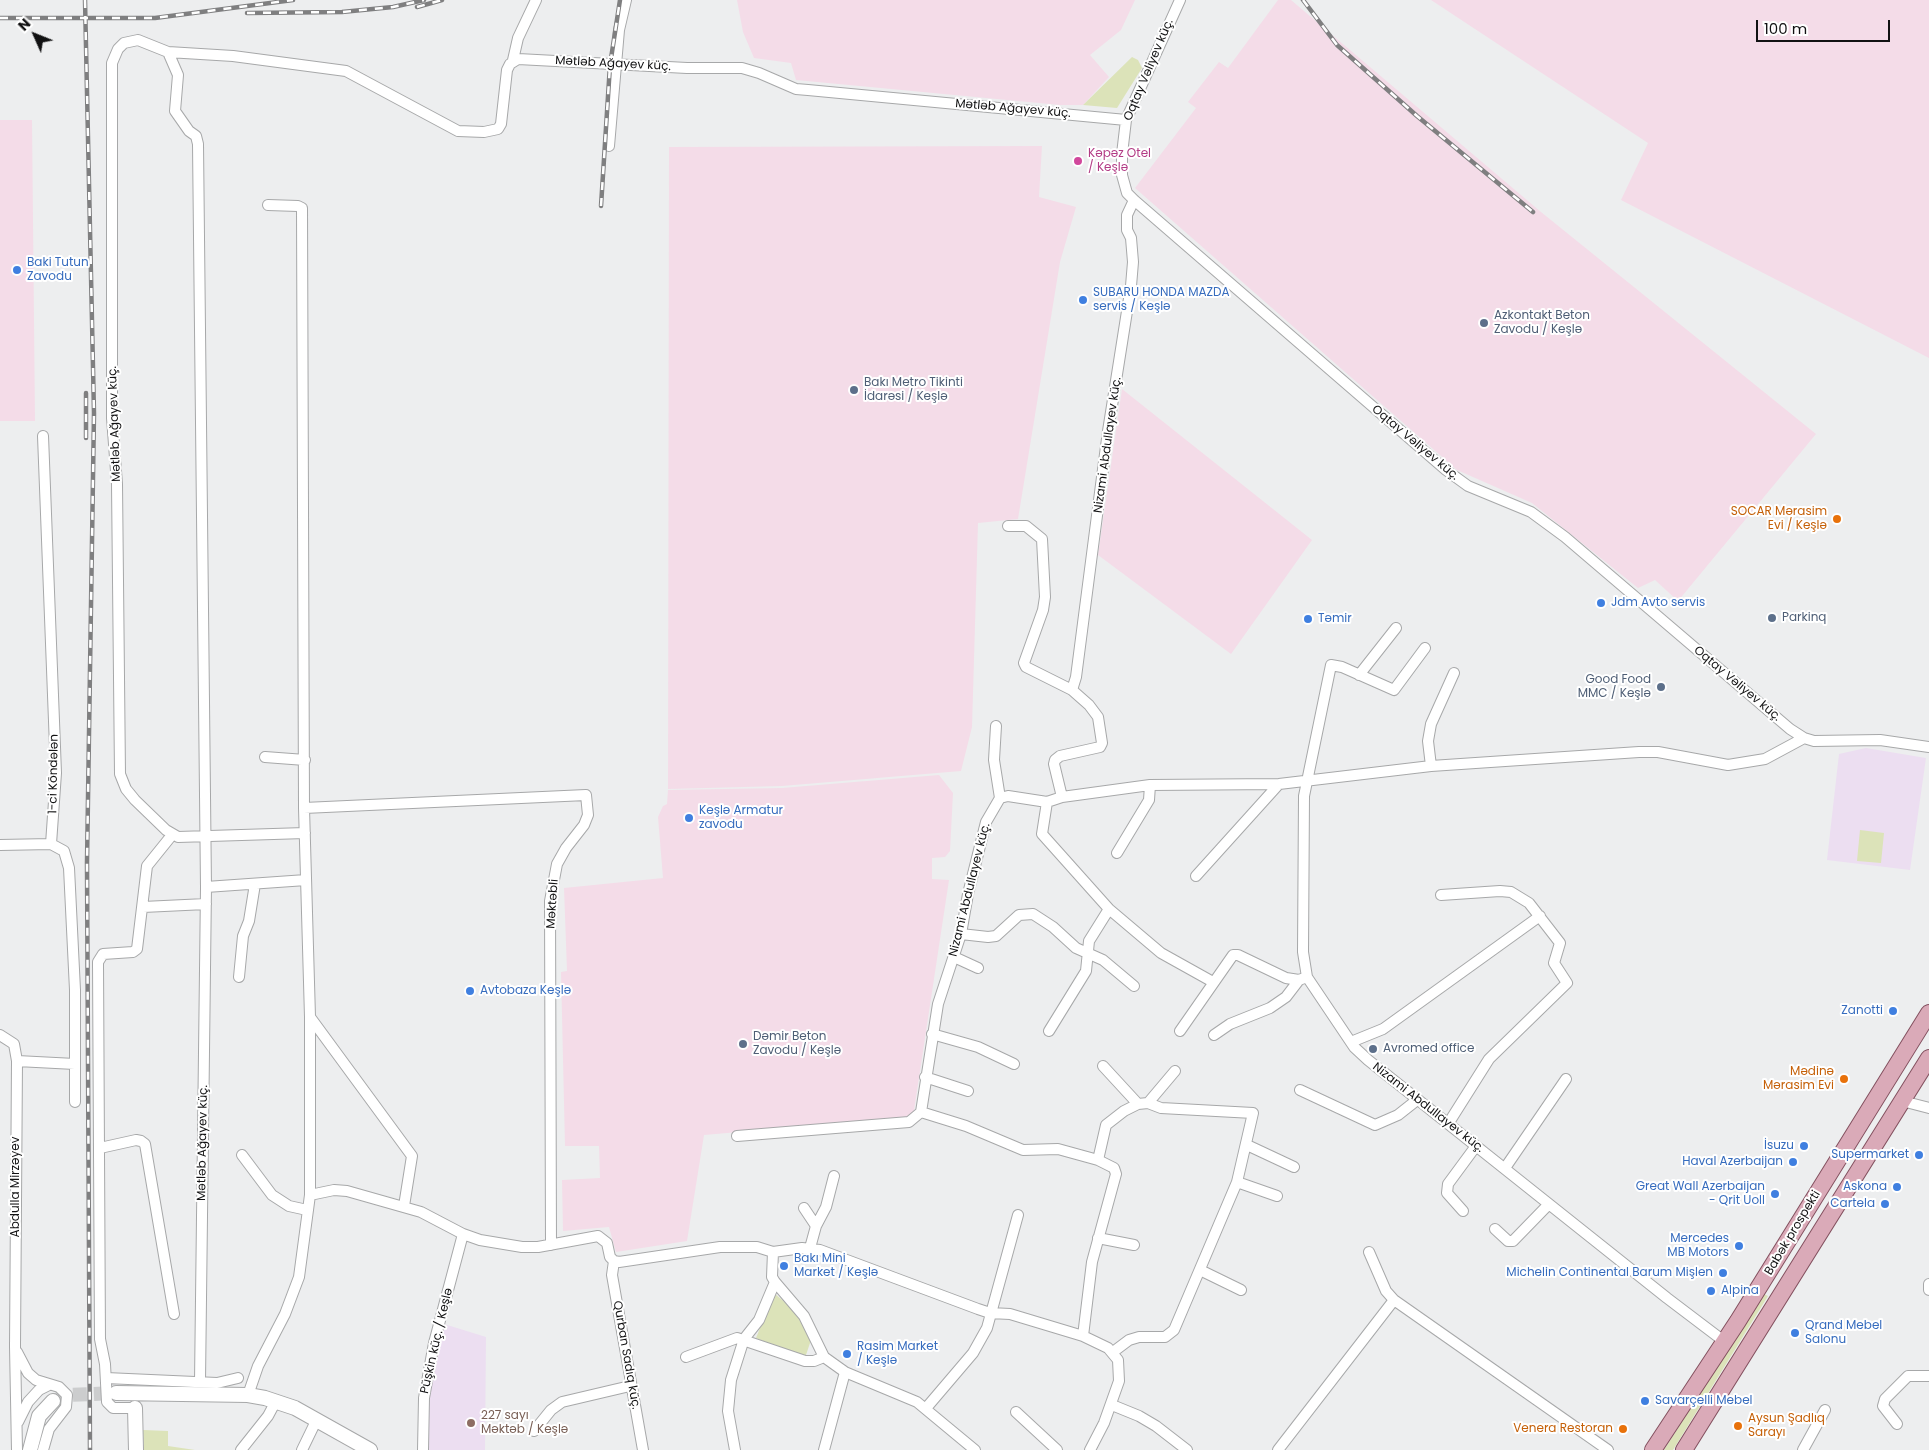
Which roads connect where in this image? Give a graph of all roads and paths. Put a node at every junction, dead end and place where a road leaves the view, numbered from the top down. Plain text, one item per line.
1 (536, 0) edge
2 (626, 0) edge
3 (1180, 0) edge
4 (168, 52) junction
5 (512, 60) junction
6 (616, 65) junction
7 (1126, 120) junction
8 (609, 146) dead end
9 (1134, 200) junction
10 (268, 205) dead end
11 (43, 436) dead end
12 (1008, 526) dead end
13 (1396, 628) dead end
14 (1425, 648) dead end
15 (1454, 673) dead end
16 (1359, 675) junction
17 (1072, 690) junction
18 (996, 726) dead end
19 (1804, 738) junction
20 (1929, 747) edge
21 (265, 756) dead end
22 (305, 760) junction
23 (1431, 766) junction
24 (1307, 781) junction
25 (1278, 784) junction
26 (1150, 785) junction
27 (1062, 797) junction
28 (1000, 798) junction
29 (1047, 802) junction
30 (304, 808) junction
31 (305, 833) junction
32 (172, 835) junction
33 (204, 836) junction
34 (51, 844) junction
35 (0, 845) edge
36 (1117, 852) dead end
37 (1196, 876) dead end
38 (306, 880) junction
39 (255, 884) junction
40 (206, 888) junction
41 (1441, 895) dead end
42 (206, 904) junction
43 (143, 907) junction
44 (1109, 909) junction
45 (1540, 916) junction
46 (961, 934) junction
47 (1087, 952) junction
48 (954, 957) junction
49 (978, 968) dead end
50 (239, 977) dead end
51 (1303, 979) junction
52 (1213, 982) junction
53 (1134, 986) dead end
54 (1929, 1013) edge
55 (310, 1018) junction
56 (1180, 1030) dead end
57 (1049, 1031) dead end
58 (932, 1034) junction
59 (0, 1035) edge
60 (1214, 1035) dead end
61 (1351, 1042) junction
62 (1929, 1058) edge
63 (17, 1061) junction
64 (75, 1064) junction
65 (1014, 1064) dead end
66 (1103, 1066) dead end
67 (1175, 1071) dead end
68 (925, 1077) junction
69 (1566, 1079) dead end
70 (1300, 1090) dead end
71 (968, 1091) dead end
72 (1417, 1100) junction
73 (1902, 1101) junction
74 (75, 1102) dead end
75 (1143, 1104) junction
76 (1929, 1108) edge
77 (921, 1112) junction
78 (1448, 1124) junction
79 (737, 1136) dead end
80 (1247, 1144) junction
81 (1476, 1146) junction
82 (100, 1148) junction
83 (242, 1155) dead end
84 (1098, 1160) junction
85 (1294, 1167) dead end
86 (1505, 1168) junction
87 (834, 1176) dead end
88 (1237, 1182) junction
89 (310, 1195) junction
90 (1277, 1196) dead end
91 (1550, 1204) junction
92 (404, 1206) junction
93 (804, 1208) dead end
94 (306, 1210) junction
95 (1462, 1211) dead end
96 (1018, 1215) dead end
97 (816, 1226) junction
98 (1496, 1229) dead end
99 (463, 1234) junction
100 (1098, 1238) junction
101 (551, 1246) junction
102 (1134, 1246) dead end
103 (810, 1248) junction
104 (773, 1252) junction
105 (1368, 1252) dead end
106 (614, 1261) junction
107 (1200, 1270) junction
108 (775, 1282) junction
109 (1929, 1284) edge
110 (1241, 1290) dead end
111 (1929, 1290) edge
112 (1394, 1300) junction
113 (990, 1313) junction
114 (174, 1314) dead end
115 (1084, 1336) junction
116 (744, 1338) junction
117 (15, 1346) junction
118 (1722, 1347) junction
119 (1113, 1352) junction
120 (824, 1356) junction
121 (686, 1357) dead end
122 (845, 1372) junction
123 (1929, 1376) edge
124 (106, 1378) junction
125 (238, 1378) dead end
126 (200, 1382) junction
127 (49, 1385) junction
128 (630, 1386) junction
129 (116, 1393) tunnel mouth
130 (248, 1395) junction
131 (53, 1401) tunnel mouth
132 (276, 1401) junction
133 (1112, 1405) junction
134 (135, 1408) joint
135 (927, 1408) junction
136 (1711, 1408) junction
137 (1826, 1410) dead end
138 (1016, 1412) dead end
139 (317, 1419) junction
140 (1897, 1424) dead end
141 (16, 1426) junction
142 (534, 1430) dead end
143 (16, 1450) edge
144 (30, 1450) edge
145 (43, 1450) edge
146 (136, 1450) edge
147 (240, 1450) edge
148 (302, 1450) edge
149 (370, 1450) edge
150 (423, 1450) edge
151 (642, 1450) edge
152 (735, 1450) edge
153 (824, 1450) edge
154 (976, 1450) edge
155 (1057, 1450) edge
156 (1090, 1450) edge
157 (1187, 1450) edge
158 (1278, 1450) edge
159 (1608, 1450) edge
160 (1653, 1450) edge
161 (1662, 1450) edge
162 (1676, 1450) edge
163 (1684, 1450) edge
164 (1803, 1450) edge

1 - 5 street
2 - 6 street
3 - 7 street, Oqtay Vəliyev küç.
4 - 5 street, Mətləb Ağayev küç.
4 - 32 street, Mətləb Ağayev küç.
4 - 33 street, Mətləb Ağayev küç.
5 - 6 street, Mətləb Ağayev küç.
6 - 7 street, Mətləb Ağayev küç.
6 - 8 street
7 - 9 street, Oqtay Vəliyev küç.
9 - 17 street, Nizami Abdullayev küç.
9 - 19 street, Oqtay Vəliyev küç.
10 - 22 street
11 - 34 street, 1-ci Köndələn
12 - 17 street
13 - 16 street
14 - 16 street
15 - 23 street
16 - 24 street, Nizami Abdullayev küç.
17 - 27 street
18 - 28 street
19 - 20 street, Oqtay Vəliyev küç.
19 - 23 street
21 - 22 street
22 - 30 street
23 - 24 street
24 - 25 street
24 - 51 street, Nizami Abdullayev küç.
25 - 26 street
25 - 37 street
26 - 27 street
26 - 36 street
27 - 29 street
28 - 29 street
28 - 46 street, Nizami Abdullayev küç.
29 - 44 street
30 - 31 street
30 - 101 street, Məktəbli
31 - 33 street
31 - 38 street
32 - 33 street
32 - 43 street
33 - 40 street, Mətləb Ağayev küç.
34 - 35 street
34 - 64 street
38 - 39 street
38 - 55 street
39 - 40 street
39 - 50 street
40 - 42 street, Mətləb Ağayev küç.
41 - 45 street
42 - 43 street
42 - 126 street, Mətləb Ağayev küç.
43 - 82 street
44 - 47 street
44 - 52 street
45 - 61 street
45 - 78 street
46 - 47 street
46 - 48 street, Nizami Abdullayev küç.
47 - 53 street
47 - 57 street
48 - 49 street
48 - 58 street, Nizami Abdullayev küç.
51 - 52 street
51 - 60 street
51 - 61 street, Nizami Abdullayev küç.
52 - 56 street
54 - 118 main road, Babək prospekti
55 - 89 street
55 - 92 street
58 - 65 street
58 - 68 street, Nizami Abdullayev küç.
59 - 63 street, Abdulla Mirzəyev
61 - 72 street, Nizami Abdullayev küç.
62 - 73 main road, Babək prospekti
63 - 64 street
63 - 117 street, Abdulla Mirzəyev
64 - 74 street
66 - 75 street
67 - 75 street
68 - 71 street
68 - 77 street, Nizami Abdullayev küç.
69 - 86 street
70 - 72 street
72 - 78 street, Nizami Abdullayev küç.
73 - 76 street
73 - 136 main road, Babək prospekti
75 - 80 street
75 - 84 street
77 - 79 street
77 - 84 street
78 - 81 street, Nizami Abdullayev küç.
80 - 85 street
80 - 88 street
81 - 86 street, Nizami Abdullayev küç.
81 - 95 street
82 - 114 street
82 - 124 street
83 - 94 street
84 - 100 street
86 - 91 street, Nizami Abdullayev küç.
87 - 97 street
88 - 90 street
88 - 107 street
89 - 92 street
89 - 94 street
91 - 98 street
91 - 118 street, Nizami Abdullayev küç.
92 - 99 street
93 - 97 street
94 - 130 street
96 - 113 street
97 - 103 street
99 - 101 street
99 - 150 street, Püşkin küç. / Keşlə
100 - 102 street
100 - 115 street
101 - 106 street
103 - 104 street
103 - 113 street
104 - 106 street
104 - 108 street
105 - 112 street
106 - 128 street, Qurban Sadıq küç.
107 - 110 street
107 - 119 street
108 - 116 street
108 - 120 street
109 - 111 street
112 - 158 street
112 - 159 street
113 - 115 street
113 - 135 street
115 - 119 street
116 - 120 street
116 - 121 street
116 - 152 street
117 - 127 street
117 - 141 street, Abdulla Mirzəyev
118 - 160 main road, Babək prospekti
118 - 161 main road
119 - 133 street
120 - 122 street
122 - 135 street
122 - 153 street
123 - 140 street
124 - 126 street
124 - 134 street
125 - 126 street
127 - 141 street
127 - 145 street
128 - 142 street
128 - 151 street, Qurban Sadıq küç.
129 - 130 street
130 - 132 street
131 - 144 street
132 - 139 street
132 - 147 street
133 - 156 street
133 - 157 street
134 - 146 street
135 - 154 street
136 - 162 main road
136 - 163 main road, Babək prospekti
137 - 164 street
138 - 155 street
139 - 148 street
139 - 149 street
141 - 143 street, Abdulla Mirzəyev

